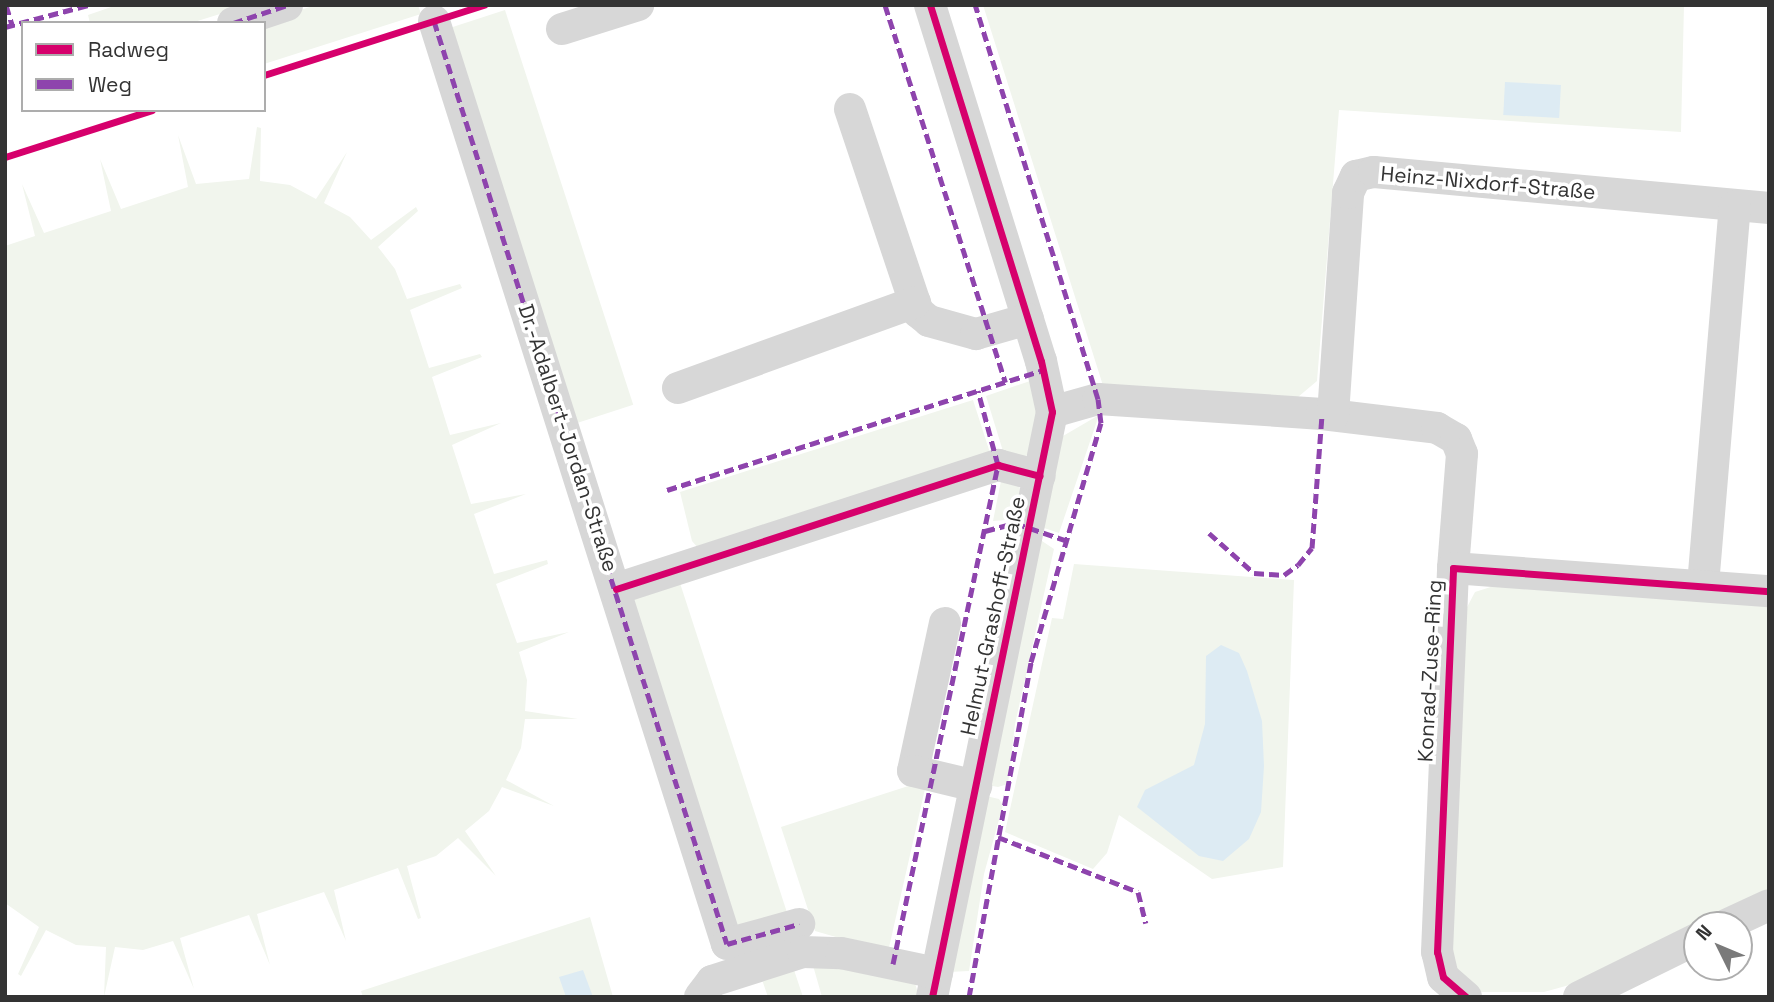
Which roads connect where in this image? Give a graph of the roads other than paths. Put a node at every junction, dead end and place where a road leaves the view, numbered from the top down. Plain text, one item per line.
1 (287, 5) edge
2 (638, 5) edge
3 (930, 5) edge
4 (239, 21) edge
5 (434, 21) dead end
6 (562, 29) dead end
7 (850, 109) dead end
8 (1735, 206) junction
9 (1769, 208) edge
10 (915, 302) junction
11 (1028, 318) junction
12 (678, 388) dead end
13 (1052, 412) junction
14 (1333, 415) junction
15 (1040, 476) junction
16 (1453, 568) junction
17 (1703, 585) junction
18 (616, 589) junction
19 (1769, 591) edge
20 (945, 623) dead end
21 (976, 786) junction
22 (1769, 905) edge
23 (1753, 912) edge
24 (799, 924) dead end
25 (1683, 946) edge
26 (741, 985) edge
27 (935, 985) edge
28 (701, 997) edge
29 (1466, 997) edge
30 (1578, 997) edge

1 - 4 street
2 - 6 street
3 - 11 street, Helmut-Grashoff-Straße
5 - 18 street, Dr.-Adalbert-Jordan-Straße
7 - 10 street
8 - 9 street, Heinz-Nixdorf-Straße
8 - 14 street, Heinz-Nixdorf-Straße
8 - 17 street
10 - 11 street
10 - 12 street
11 - 13 street, Helmut-Grashoff-Straße
13 - 14 street, Konrad-Zuse-Ring
13 - 15 street, Helmut-Grashoff-Straße
14 - 16 street, Konrad-Zuse-Ring
15 - 18 street
15 - 21 street, Helmut-Grashoff-Straße
16 - 17 street, Konrad-Zuse-Ring
16 - 29 street, Konrad-Zuse-Ring
17 - 19 street, Konrad-Zuse-Ring
18 - 24 street, Dr.-Adalbert-Jordan-Straße
20 - 21 street
21 - 27 street, Helmut-Grashoff-Straße
22 - 23 street
25 - 30 street
26 - 27 street
26 - 28 street

